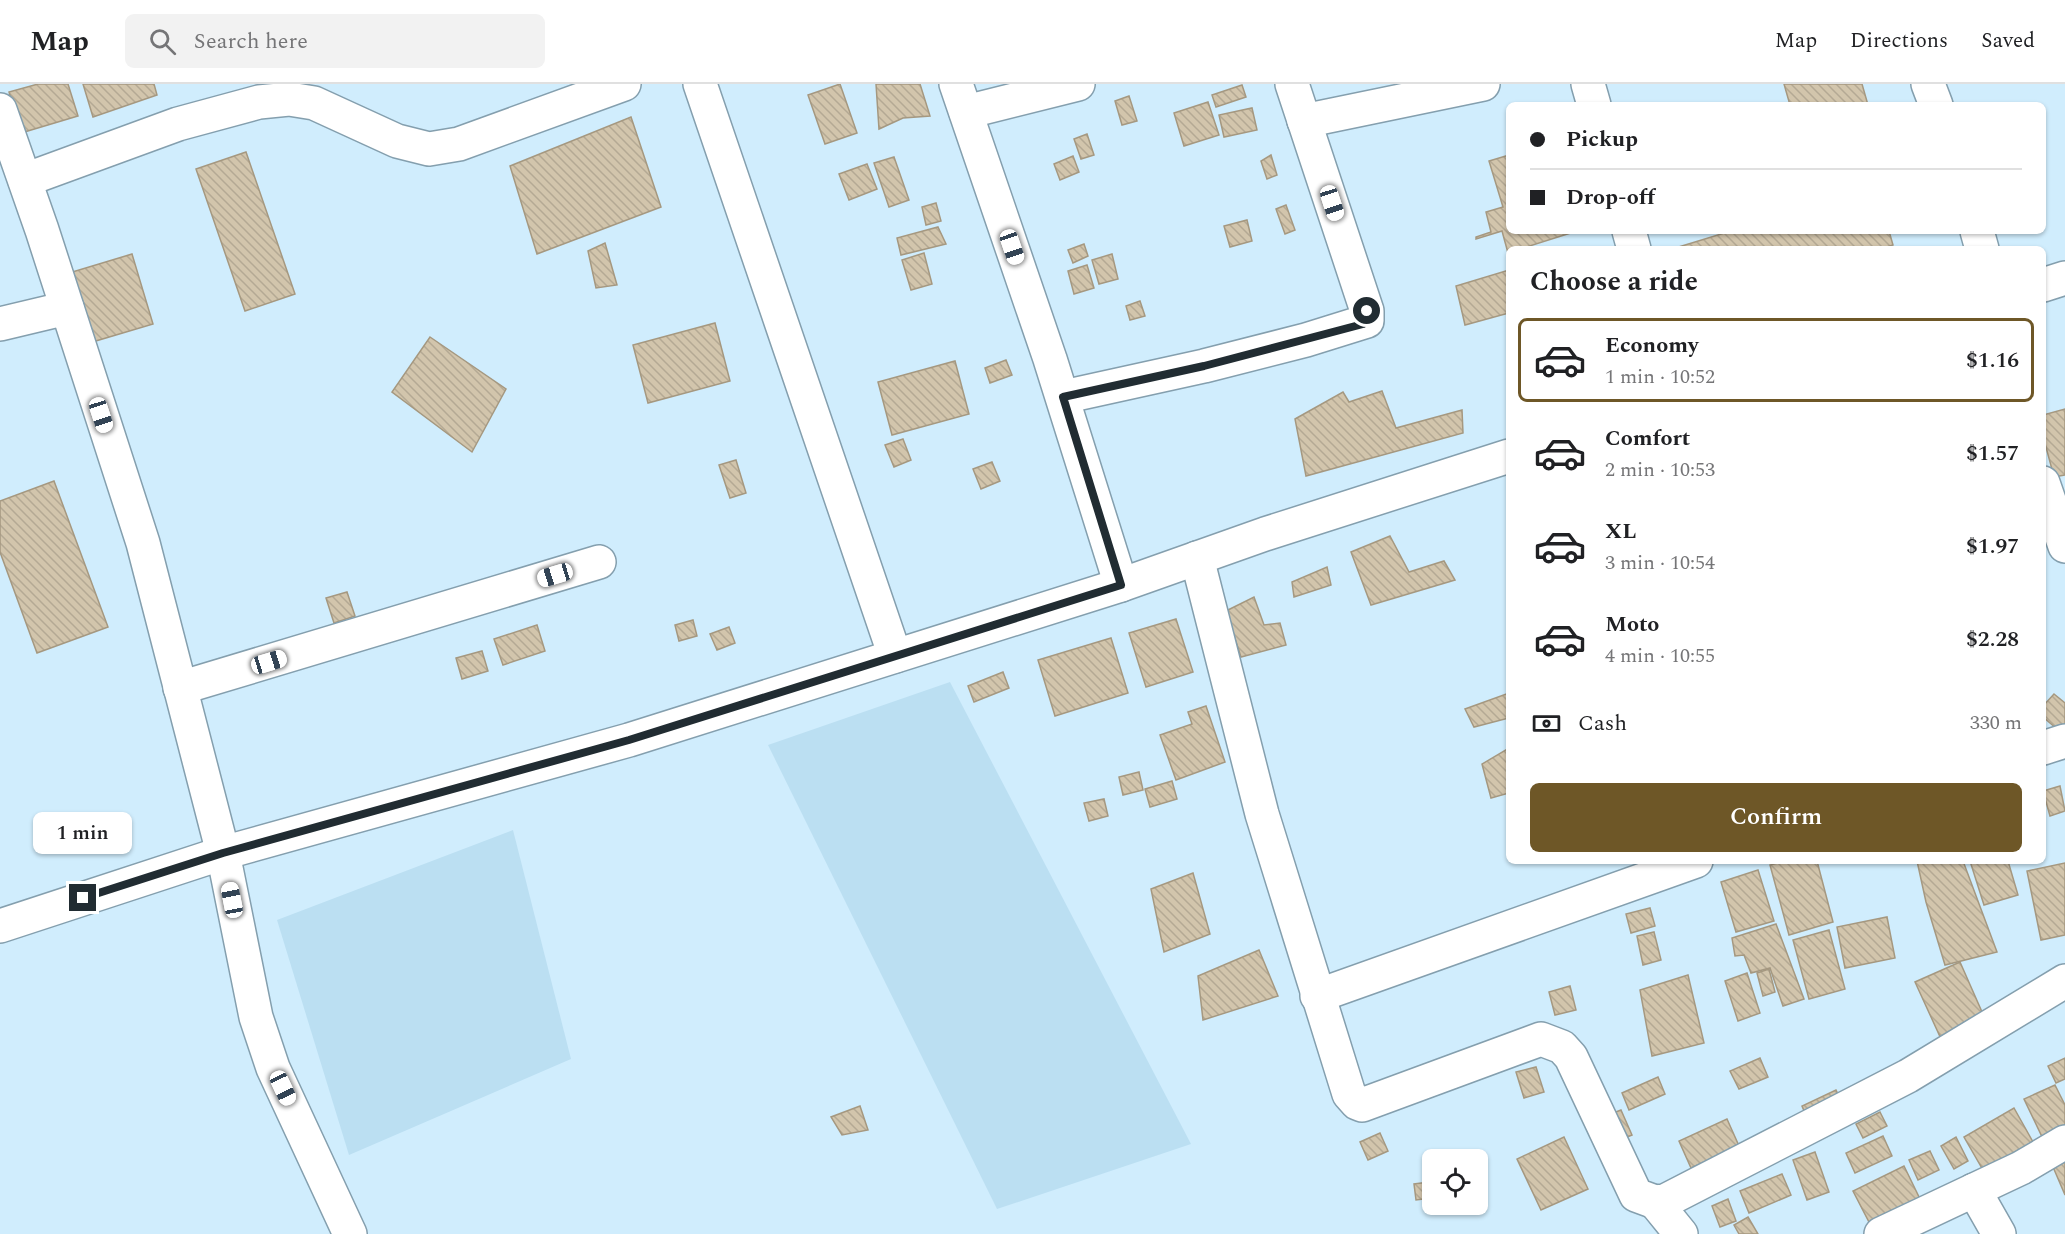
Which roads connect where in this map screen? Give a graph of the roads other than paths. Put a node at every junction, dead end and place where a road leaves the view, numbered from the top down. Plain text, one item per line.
1 (624, 84) edge
2 (699, 84) edge
3 (1078, 84) edge
4 (1292, 84) edge
5 (1483, 84) edge
6 (1588, 84) edge
7 (1928, 84) edge
8 (961, 98) edge
9 (1593, 102) edge
10 (1935, 102) edge
11 (0, 110) edge
12 (1304, 121) junction
13 (25, 180) junction
14 (2065, 278) edge
15 (2046, 284) edge
16 (67, 308) junction
17 (0, 324) edge
18 (1063, 397) junction
19 (1506, 457) edge
20 (2046, 491) edge
21 (2065, 545) edge
22 (1197, 558) junction
23 (599, 562) dead end
24 (1121, 585) junction
25 (896, 656) junction
26 (180, 688) junction
27 (2065, 741) edge
28 (2046, 747) edge
29 (223, 853) junction
30 (1688, 864) edge
31 (0, 926) edge
32 (2065, 981) edge
33 (1317, 996) junction
34 (2065, 1142) edge
35 (1974, 1190) junction
36 (1655, 1202) junction
37 (350, 1234) edge
38 (1681, 1234) edge
39 (1881, 1234) edge
40 (1999, 1234) edge

1 - 13 street
2 - 25 street
3 - 8 street
4 - 12 street
5 - 12 street
6 - 9 street
7 - 10 street
8 - 18 street
11 - 13 street
12 - 18 street
13 - 16 street
14 - 15 street
16 - 17 street
16 - 26 street
18 - 24 street
19 - 22 street
20 - 21 street
22 - 24 street
22 - 33 street
23 - 26 street
24 - 25 street
25 - 29 street
26 - 29 street
27 - 28 street
29 - 31 street
29 - 37 street
30 - 33 street
32 - 36 street
33 - 36 street
34 - 35 street
35 - 39 street
35 - 40 street
36 - 38 street

